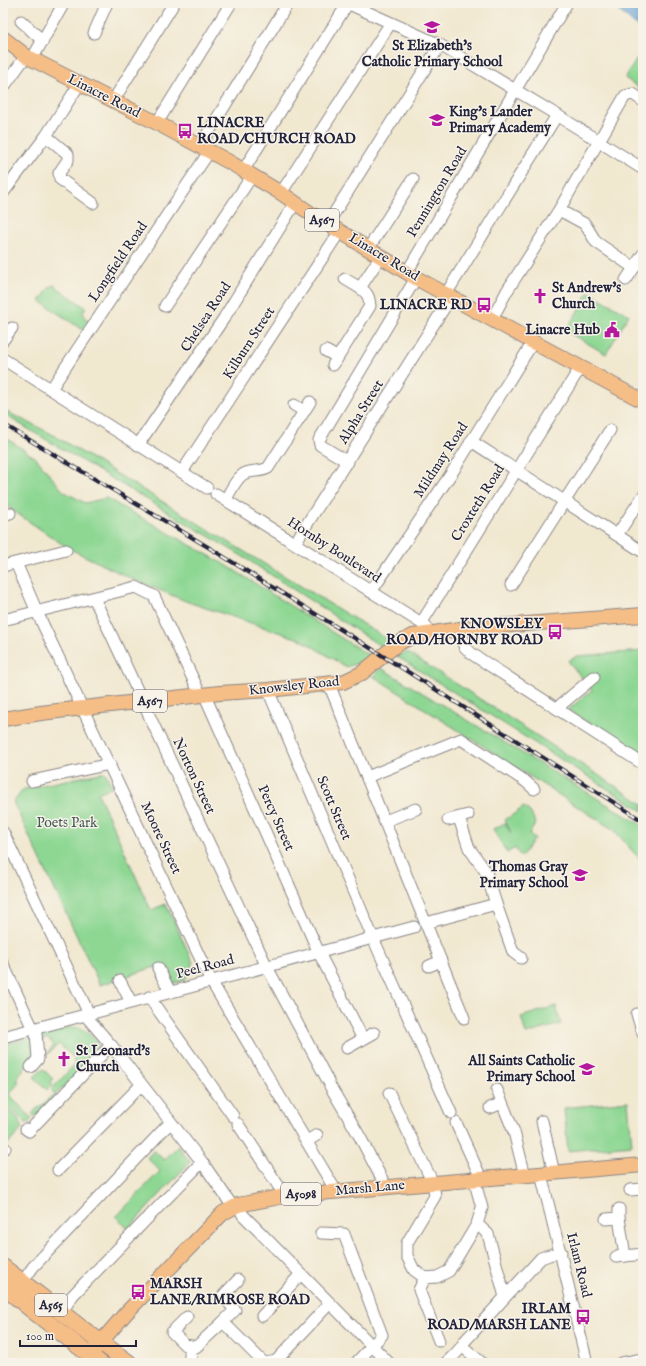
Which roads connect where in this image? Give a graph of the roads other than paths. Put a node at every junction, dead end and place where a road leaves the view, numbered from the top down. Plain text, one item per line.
1 (64, 3) edge
2 (107, 3) edge
3 (174, 3) edge
4 (231, 3) edge
5 (288, 3) edge
6 (347, 3) edge
7 (567, 3) edge
8 (21, 21) dead end
9 (390, 24) junction
10 (94, 33) dead end
11 (3, 38) edge
12 (43, 41) junction
13 (440, 45) junction
14 (29, 57) junction
15 (80, 83) junction
16 (3, 88) edge
17 (515, 90) junction
18 (113, 101) junction
19 (643, 101) edge
20 (557, 115) junction
21 (157, 123) junction
22 (46, 136) junction
23 (599, 142) junction
24 (205, 149) junction
25 (643, 169) edge
26 (248, 174) junction
27 (413, 179) dead end
28 (3, 193) edge
29 (281, 193) junction
30 (92, 203) dead end
31 (295, 203) junction
32 (559, 210) junction
33 (328, 224) junction
34 (340, 231) junction
35 (368, 249) junction
36 (643, 254) edge
37 (381, 256) junction
38 (634, 268) junction
39 (412, 275) junction
40 (345, 279) dead end
41 (626, 280) dead end
42 (360, 288) junction
43 (449, 295) junction
44 (165, 306) dead end
45 (492, 319) junction
46 (12, 328) dead end
47 (3, 340) edge
48 (533, 342) junction
49 (326, 351) dead end
50 (3, 359) edge
51 (580, 368) junction
52 (51, 389) junction
53 (643, 401) edge
54 (294, 405) dead end
55 (610, 430) dead end
56 (475, 444) junction
57 (138, 445) junction
58 (348, 462) junction
59 (517, 470) junction
60 (182, 472) junction
61 (216, 493) junction
62 (643, 496) edge
63 (565, 502) junction
64 (617, 535) junction
65 (295, 543) junction
66 (66, 550) dead end
67 (643, 552) edge
68 (16, 563) junction
69 (3, 566) edge
70 (511, 585) dead end
71 (371, 592) junction
72 (94, 598) junction
73 (37, 612) junction
74 (643, 615) edge
75 (3, 620) edge
76 (422, 622) junction
77 (461, 629) junction
78 (435, 633) junction
79 (594, 677) dead end
80 (329, 684) junction
81 (268, 690) junction
82 (203, 696) junction
83 (143, 702) junction
84 (83, 708) junction
85 (557, 708) junction
86 (3, 719) edge
87 (110, 764) junction
88 (643, 764) edge
89 (367, 778) junction
90 (32, 781) dead end
91 (534, 789) dead end
92 (416, 809) dead end
93 (458, 818) dead end
94 (385, 821) junction
95 (3, 832) edge
96 (496, 904) junction
97 (426, 923) junction
98 (414, 927) dead end
99 (373, 938) junction
100 (318, 953) junction
101 (521, 958) dead end
102 (441, 961) junction
103 (3, 964) edge
104 (429, 966) dead end
105 (267, 967) junction
106 (158, 968) dead end
107 (120, 981) dead end
108 (211, 981) junction
109 (170, 992) junction
110 (149, 997) junction
111 (131, 1002) junction
112 (87, 1014) junction
113 (636, 1014) dead end
114 (464, 1018) dead end
115 (34, 1029) junction
116 (374, 1033) dead end
117 (643, 1034) edge
118 (3, 1037) edge
119 (363, 1039) junction
120 (111, 1045) junction
121 (347, 1048) dead end
122 (31, 1067) dead end
123 (141, 1085) junction
124 (497, 1090) dead end
125 (389, 1093) dead end
126 (502, 1103) junction
127 (490, 1108) dead end
128 (542, 1121) dead end
129 (171, 1123) junction
130 (26, 1129) dead end
131 (317, 1135) dead end
132 (307, 1141) junction
133 (202, 1162) junction
134 (643, 1165) edge
135 (58, 1170) dead end
136 (548, 1174) junction
137 (525, 1176) junction
138 (478, 1178) junction
139 (433, 1183) junction
140 (386, 1187) junction
141 (643, 1189) edge
142 (630, 1190) dead end
143 (336, 1191) junction
144 (285, 1196) junction
145 (236, 1206) junction
146 (606, 1219) dead end
147 (477, 1224) junction
148 (321, 1233) dead end
149 (561, 1252) junction
150 (643, 1254) edge
151 (3, 1267) edge
152 (301, 1274) junction
153 (425, 1278) junction
154 (238, 1280) dead end
155 (22, 1283) junction
156 (3, 1286) edge
157 (505, 1297) junction
158 (329, 1304) junction
159 (61, 1313) junction
160 (262, 1316) dead end
161 (187, 1317) dead end
162 (223, 1322) junction
163 (439, 1341) dead end
164 (100, 1342) junction
165 (190, 1346) junction
166 (372, 1346) junction
167 (462, 1348) junction
168 (95, 1359) edge
169 (643, 1359) edge
170 (268, 1362) edge
171 (129, 1363) edge
172 (193, 1363) edge
173 (356, 1363) edge
174 (389, 1363) edge
175 (446, 1363) edge
176 (482, 1363) edge
177 (587, 1363) edge
178 (622, 1363) edge

1 - 12 street
2 - 10 street
3 - 18 street
4 - 21 street
5 - 24 street, Longfield Road
6 - 9 street
6 - 26 street
7 - 17 street, Pennington Road
8 - 12 street
9 - 13 street
9 - 29 street
11 - 14 main road, Linacre Road / A567
12 - 14 street
13 - 17 street
13 - 33 street
14 - 15 main road, Linacre Road / A567
14 - 16 street
15 - 18 main road, Linacre Road / A567
15 - 22 street
17 - 20 street
17 - 39 street, Pennington Road
18 - 21 main road, Linacre Road / A567
19 - 23 street
20 - 23 street
20 - 43 street, Alpha Street
21 - 24 main road, Linacre Road / A567
22 - 28 street
22 - 30 street
23 - 25 street
23 - 32 street
24 - 26 main road, Linacre Road / A567
24 - 52 street, Longfield Road
26 - 29 main road, Linacre Road / A567
26 - 44 street
27 - 35 street
29 - 31 main road, Linacre Road / A567
31 - 33 main road, Linacre Road / A567
31 - 57 street, Chelsea Road
32 - 38 street
32 - 45 street
33 - 34 main road, Linacre Road / A567
34 - 35 main road, Linacre Road / A567
34 - 60 street, Kilburn Street
35 - 37 main road, Linacre Road / A567
36 - 38 street
37 - 39 main road, Linacre Road / A567
37 - 42 street
38 - 41 street
39 - 43 main road, Linacre Road / A567
39 - 58 street, Pennington Road
40 - 42 street
42 - 49 street
43 - 45 main road, Linacre Road / A567
43 - 58 street, Alpha Street
45 - 48 main road, Linacre Road / A567
46 - 47 street
48 - 51 main road, Linacre Road / A567
48 - 56 street, Mildmay Road
50 - 52 street, Hornby Boulevard
51 - 53 main road, Linacre Road / A567
51 - 59 street, Croxteth Road
52 - 57 street, Hornby Boulevard
54 - 61 street
55 - 63 street
56 - 59 street
56 - 71 street, Mildmay Road
57 - 60 street, Hornby Boulevard
58 - 65 street, Alpha Street
59 - 63 street
59 - 76 street, Croxteth Road
60 - 61 street, Hornby Boulevard
61 - 65 street, Hornby Boulevard
62 - 64 street
63 - 64 street
63 - 70 street
64 - 67 street
65 - 71 street, Hornby Boulevard
66 - 68 street
68 - 69 street
68 - 73 street, Moore Street
71 - 76 street, Hornby Boulevard
72 - 73 street
72 - 82 street, Percy Street
72 - 83 street, Norton Street
73 - 75 street
73 - 84 street, Moore Street
74 - 77 main road, Knowsley Road / A567
76 - 78 street, Hornby Boulevard
77 - 78 main road, Knowsley Road / A567
77 - 85 street
78 - 80 main road, Knowsley Road / A567
79 - 85 street
80 - 81 main road, Knowsley Road / A567
80 - 89 street
81 - 82 main road, Knowsley Road / A567
81 - 99 street, Scott Street
82 - 83 main road, Knowsley Road / A567
82 - 100 street, Percy Street
83 - 84 main road, Knowsley Road / A567
83 - 105 street, Norton Street
84 - 86 main road, Knowsley Road / A567
84 - 87 street, Moore Street
85 - 88 street
87 - 90 street
87 - 108 street, Moore Street
89 - 91 street
89 - 94 street
92 - 94 street
93 - 96 street
94 - 97 street
95 - 112 street
96 - 97 street
96 - 101 street
97 - 102 street
98 - 99 street, Peel Road
99 - 100 street, Peel Road
99 - 138 street, Scott Street
100 - 105 street, Peel Road
100 - 119 street, Percy Street
102 - 104 street
102 - 114 street
103 - 115 street
105 - 108 street, Peel Road
105 - 140 street, Norton Street
106 - 109 street
107 - 111 street
108 - 109 street, Peel Road
108 - 132 street, Moore Street
109 - 110 street, Peel Road
110 - 111 street, Peel Road
110 - 144 street
111 - 112 street, Peel Road
112 - 115 street, Peel Road
112 - 120 street
113 - 117 street
115 - 118 street, Peel Road
115 - 122 street
116 - 119 street
119 - 121 street
120 - 123 street
120 - 130 street
123 - 129 street
123 - 135 street
124 - 126 street
125 - 139 street
126 - 127 street
126 - 137 street
128 - 136 street, Irlam Road
129 - 133 street
129 - 155 street
131 - 132 street
132 - 143 street, Moore Street
133 - 145 street
133 - 159 street
134 - 136 main road, Marsh Lane / A5098
136 - 137 main road, Marsh Lane / A5098
136 - 149 street, Irlam Road
137 - 138 main road, Marsh Lane / A5098
138 - 139 main road, Marsh Lane / A5098
138 - 147 street, Scott Street
139 - 140 main road, Marsh Lane / A5098
139 - 153 street
140 - 143 main road, Marsh Lane / A5098
141 - 142 street
143 - 144 main road, Marsh Lane / A5098
144 - 145 main road, Marsh Lane / A5098
145 - 152 street
145 - 164 main road, Marsh Lane / A5098
146 - 150 street
147 - 153 street, Scott Street
147 - 157 street
148 - 166 street
149 - 157 street
149 - 177 street, Irlam Road
151 - 155 highway, A565
152 - 158 street
152 - 160 street
153 - 163 street
154 - 162 street
155 - 159 highway, A565
156 - 168 highway, A565
157 - 167 street
158 - 166 street
158 - 170 street
159 - 164 highway, A565
161 - 165 street
162 - 165 street
162 - 170 street
164 - 168 main road, Marsh Lane / A5098
164 - 171 highway, A565
165 - 172 street
166 - 173 street
166 - 174 street
167 - 175 street
167 - 176 street
169 - 178 street

